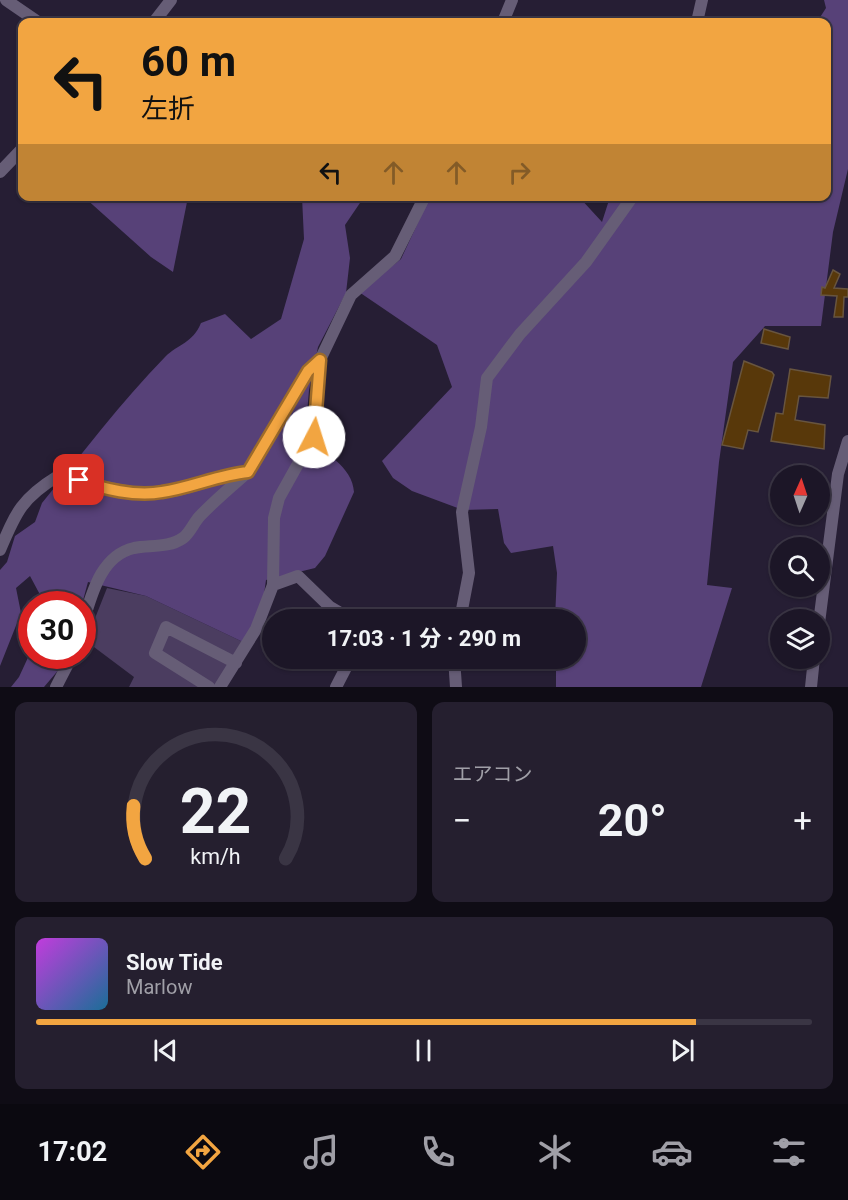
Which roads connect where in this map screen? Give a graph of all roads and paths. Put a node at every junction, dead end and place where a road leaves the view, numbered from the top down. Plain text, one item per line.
1 (6, 0) edge
2 (171, 0) edge
3 (512, 0) edge
4 (702, 0) edge
5 (32, 18) edge
6 (157, 18) edge
7 (505, 18) edge
8 (698, 18) edge
9 (18, 153) edge
10 (0, 172) edge
11 (422, 201) edge
12 (629, 201) edge
13 (320, 360) junction
14 (848, 441) edge
15 (248, 472) junction
16 (0, 550) edge
17 (273, 585) junction
18 (94, 591) edge
19 (333, 609) edge
20 (462, 609) edge
21 (821, 609) edge
22 (236, 663) junction
23 (65, 669) edge
24 (345, 669) edge
25 (455, 669) edge
26 (813, 669) edge
27 (56, 687) edge
28 (209, 687) edge
29 (220, 687) edge
30 (336, 687) edge
31 (456, 687) edge
32 (811, 687) edge

1 - 5 street
2 - 6 street
3 - 7 street
4 - 8 street
9 - 10 street
11 - 13 street
12 - 20 street
13 - 15 street
13 - 17 street
14 - 21 street
15 - 16 street
15 - 18 street
17 - 19 street
17 - 22 street
22 - 28 street
22 - 29 street
23 - 27 street
24 - 30 street
25 - 31 street
26 - 32 street

